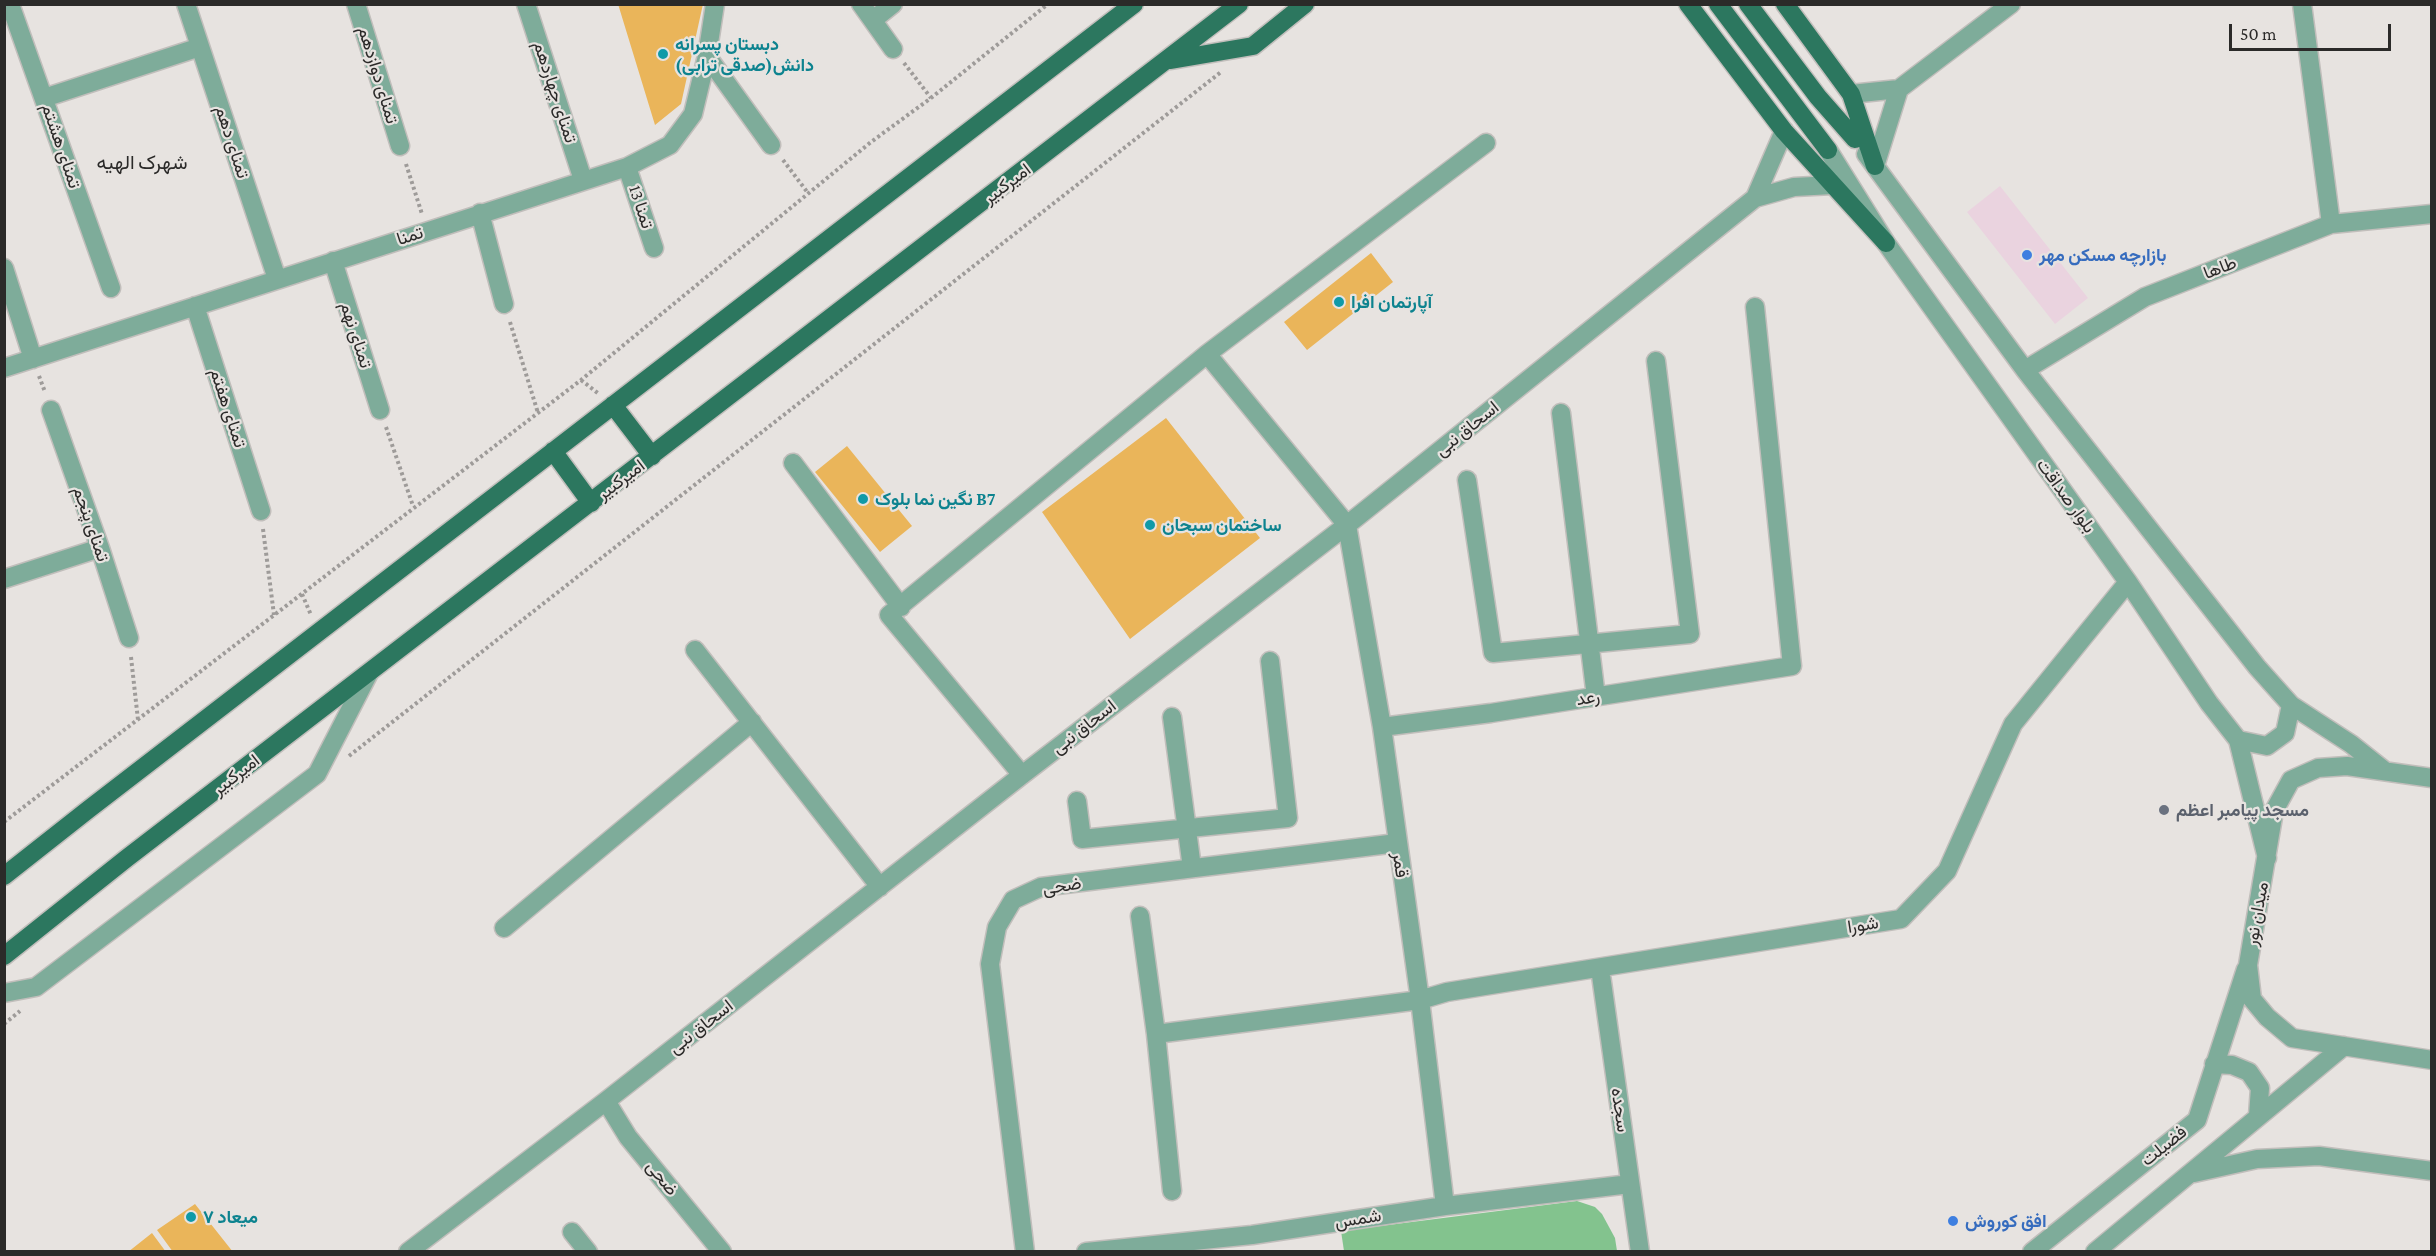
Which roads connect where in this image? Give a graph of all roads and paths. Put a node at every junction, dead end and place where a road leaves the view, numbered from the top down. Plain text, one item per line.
1 (10, 4) edge
2 (186, 4) edge
3 (356, 4) edge
4 (526, 4) edge
5 (716, 4) edge
6 (861, 4) edge
7 (893, 4) edge
8 (1047, 4) edge
9 (1134, 4) edge
10 (1239, 4) edge
11 (1305, 4) edge
12 (1688, 4) edge
13 (1718, 4) edge
14 (1748, 4) edge
15 (1785, 4) edge
16 (2011, 4) edge
17 (2302, 4) edge
18 (873, 20) junction
19 (200, 47) junction
20 (893, 49) joint
21 (707, 56) junction
22 (1169, 60) junction
23 (1225, 68) dead end
24 (1899, 89) junction
25 (1851, 94) junction
26 (44, 98) junction
27 (931, 99) junction
28 (1784, 131) junction
29 (1855, 139) joint
30 (1486, 143) dead end
31 (771, 145) joint
32 (400, 146) joint
33 (1828, 150) joint
34 (627, 166) junction
35 (1875, 166) junction
36 (583, 180) junction
37 (1833, 185) junction
38 (807, 193) junction
39 (1755, 198) junction
40 (480, 213) junction
41 (2432, 214) edge
42 (2331, 224) junction
43 (427, 231) junction
44 (1886, 243) junction
45 (654, 248) dead end
46 (333, 261) junction
47 (4, 268) edge
48 (277, 279) junction
49 (111, 288) dead end
50 (504, 304) joint
51 (195, 306) junction
52 (1755, 307) dead end
53 (1207, 354) junction
54 (33, 359) junction
55 (1656, 360) dead end
56 (4, 368) edge
57 (2025, 370) junction
58 (614, 405) junction
59 (51, 410) joint
60 (380, 410) joint
61 (538, 413) junction
62 (1561, 413) dead end
63 (553, 452) junction
64 (652, 456) junction
65 (793, 463) dead end
66 (1467, 480) dead end
67 (591, 503) junction
68 (413, 506) junction
69 (261, 510) joint
70 (1347, 525) junction
71 (100, 548) junction
72 (4, 579) edge
73 (2128, 582) junction
74 (901, 607) junction
75 (274, 615) junction
76 (129, 638) joint
77 (1589, 643) junction
78 (695, 650) dead end
79 (1270, 661) dead end
80 (369, 673) junction
81 (1596, 697) junction
82 (2290, 705) junction
83 (1172, 717) dead end
84 (138, 720) junction
85 (752, 722) junction
86 (1382, 727) junction
87 (2238, 740) junction
88 (340, 763) dead end
89 (2385, 771) junction
90 (1022, 775) junction
91 (2429, 777) edge
92 (1077, 801) dead end
93 (4, 822) edge
94 (1187, 828) junction
95 (1397, 843) junction
96 (2267, 858) junction
97 (1192, 868) junction
98 (4, 876) edge
99 (880, 886) junction
100 (1140, 915) dead end
101 (504, 928) dead end
102 (4, 956) edge
103 (2248, 965) junction
104 (1600, 968) junction
105 (4, 993) edge
106 (1420, 1000) junction
107 (23, 1009) dead end
108 (4, 1024) edge
109 (1156, 1034) junction
110 (2344, 1046) junction
111 (2432, 1060) edge
112 (2214, 1064) junction
113 (606, 1101) junction
114 (2258, 1116) junction
115 (2432, 1171) edge
116 (2189, 1174) junction
117 (1630, 1184) junction
118 (1172, 1191) dead end
119 (1445, 1206) junction
120 (573, 1232) dead end
121 (1253, 1243) edge
122 (408, 1251) edge
123 (588, 1251) edge
124 (722, 1251) edge
125 (1025, 1251) edge
126 (1086, 1251) edge
127 (1640, 1251) edge
128 (2032, 1251) edge
129 (2095, 1251) edge

1 - 26 street, تمنای هشتم
2 - 19 street, تمنای دهم
3 - 32 street, تمنای دوازدهم
4 - 36 street, تمنای چهاردهم
5 - 21 street, تمنا
6 - 18 street
7 - 18 street
8 - 27 path
9 - 58 main road
10 - 22 main road, امیرکبیر
11 - 22 main road
12 - 28 main road
13 - 33 main road
14 - 29 main road
15 - 25 main road
16 - 24 street
17 - 42 street
18 - 20 street
19 - 26 street
19 - 48 street, تمنای دهم
20 - 27 path
21 - 31 street
21 - 34 street, تمنا
22 - 64 main road, امیرکبیر
23 - 88 path
24 - 25 street
24 - 35 street
25 - 35 main road
26 - 49 street, تمنای هشتم
27 - 38 path
28 - 37 main road
28 - 39 street
29 - 35 street
30 - 53 street
31 - 38 path
32 - 43 path
33 - 44 street, بلوار صداقت
34 - 36 street, تمنا
34 - 45 street, تمنا 13
35 - 57 street
36 - 40 street, تمنا
37 - 39 street
37 - 44 main road
38 - 61 path
39 - 70 street, اسحاق نبی
40 - 43 street, تمنا
40 - 50 street
41 - 42 street, طاها
42 - 57 street, طاها
43 - 46 street, تمنا
44 - 73 street, بلوار صداقت
46 - 48 street, تمنا
46 - 60 street, تمنای نهم
47 - 54 street
48 - 51 street, تمنا
50 - 61 path
51 - 54 street, تمنا
51 - 69 street, تمنای هفتم
52 - 81 street, رعد
53 - 70 street
53 - 74 street
54 - 56 street, تمنا
54 - 59 path
55 - 77 street
57 - 82 street
58 - 63 main road
58 - 64 main road
59 - 71 street, تمنای پنجم
60 - 68 path
61 - 68 path
62 - 77 street
63 - 67 main road
63 - 98 main road
64 - 67 main road, امیرکبیر
65 - 74 street
66 - 77 street
67 - 80 main road, امیرکبیر
68 - 75 path
69 - 75 path
70 - 86 street, قمر
70 - 90 street, اسحاق نبی
71 - 72 street
71 - 76 street, تمنای پنجم
73 - 87 street, بلوار صداقت
73 - 104 street, شورا
74 - 90 street
75 - 84 path
76 - 84 path
77 - 81 street
78 - 85 street
79 - 94 street
80 - 102 main road, امیرکبیر
80 - 105 street
81 - 86 street, رعد
82 - 87 street
82 - 89 street
83 - 94 street
84 - 93 path
85 - 99 street
85 - 101 street
86 - 95 street, قمر
87 - 96 street, بلوار صداقت
89 - 91 street, میدان نور
89 - 96 street, میدان نور
90 - 99 street, اسحاق نبی
92 - 94 street
94 - 97 street
95 - 97 street, ضحی
95 - 106 street, قمر
96 - 103 street, میدان نور
97 - 125 street, ضحی
99 - 113 street, اسحاق نبی
100 - 109 street
103 - 110 street, میدان نور
103 - 112 street, فضیلت
104 - 106 street, شورا
104 - 117 street, سجده
106 - 109 street, شورا
106 - 119 street, قمر
107 - 108 path
109 - 118 street
110 - 111 street, میدان نور
110 - 114 street, فضیلت
112 - 114 street
112 - 128 street, فضیلت
113 - 122 street, اسحاق نبی
113 - 124 street, ضحی
114 - 116 street, فضیلت
115 - 116 street
116 - 129 street, فضیلت
117 - 119 street, شمس
117 - 127 street, سجده
119 - 121 street, شمس
120 - 123 street
121 - 126 street, شمس

